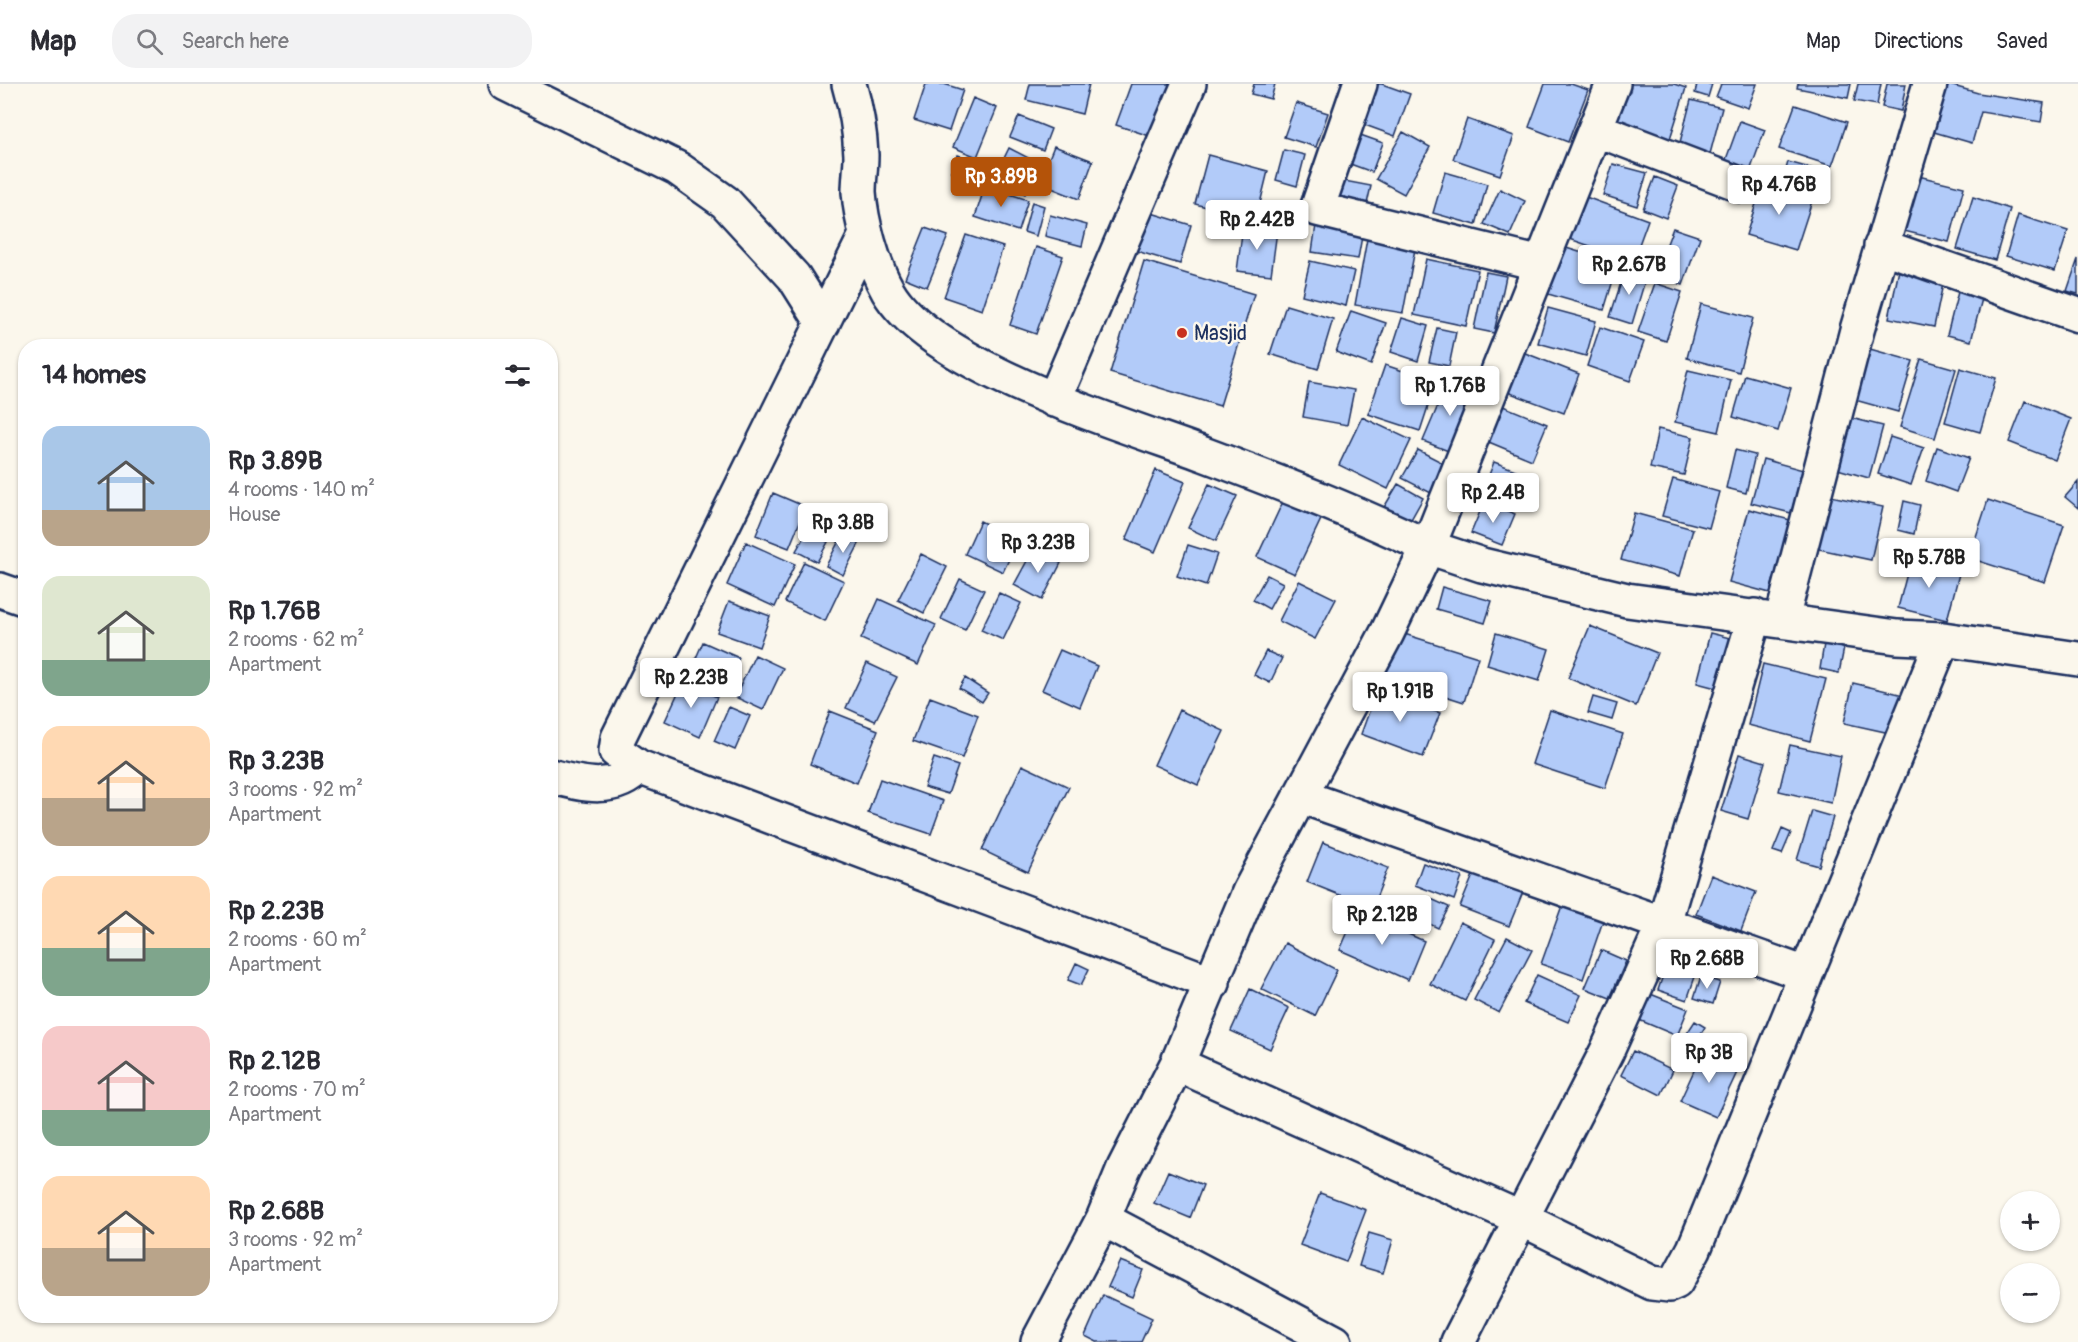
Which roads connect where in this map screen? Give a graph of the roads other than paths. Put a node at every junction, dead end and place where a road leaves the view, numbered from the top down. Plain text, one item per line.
1 (506, 84) edge
2 (849, 84) edge
3 (1189, 84) edge
4 (1360, 84) edge
5 (1613, 84) edge
6 (1930, 84) edge
7 (1595, 129) junction
8 (1742, 185) dead end
9 (867, 235) junction
10 (1881, 246) junction
11 (1540, 264) junction
12 (2078, 315) edge
13 (823, 323) junction
14 (1054, 400) junction
15 (1428, 547) junction
16 (0, 590) edge
17 (18, 596) edge
18 (1768, 618) junction
19 (1943, 639) junction
20 (2078, 659) edge
21 (639, 767) junction
22 (558, 778) edge
23 (1300, 796) junction
24 (1663, 926) junction
25 (1806, 974) junction
26 (1213, 983) junction
27 (1177, 1064) junction
28 (1103, 1219) junction
29 (1522, 1219) junction
30 (1038, 1342) edge
31 (1335, 1342) edge
32 (1458, 1342) edge

1 - 13 street
2 - 9 street
3 - 14 street
4 - 11 street
5 - 7 street
6 - 10 street
7 - 8 street
7 - 11 street
9 - 13 street
9 - 14 street
10 - 12 street
10 - 18 street
11 - 15 street
13 - 21 street
14 - 15 street
15 - 18 street
15 - 23 street
16 - 17 street
18 - 19 street
18 - 24 street
19 - 20 street
19 - 25 street
21 - 22 street
21 - 26 street
23 - 24 street
23 - 26 street
24 - 25 street
24 - 29 street
25 - 29 street
26 - 27 street
27 - 28 street
27 - 29 street
28 - 30 street
28 - 31 street
29 - 32 street

